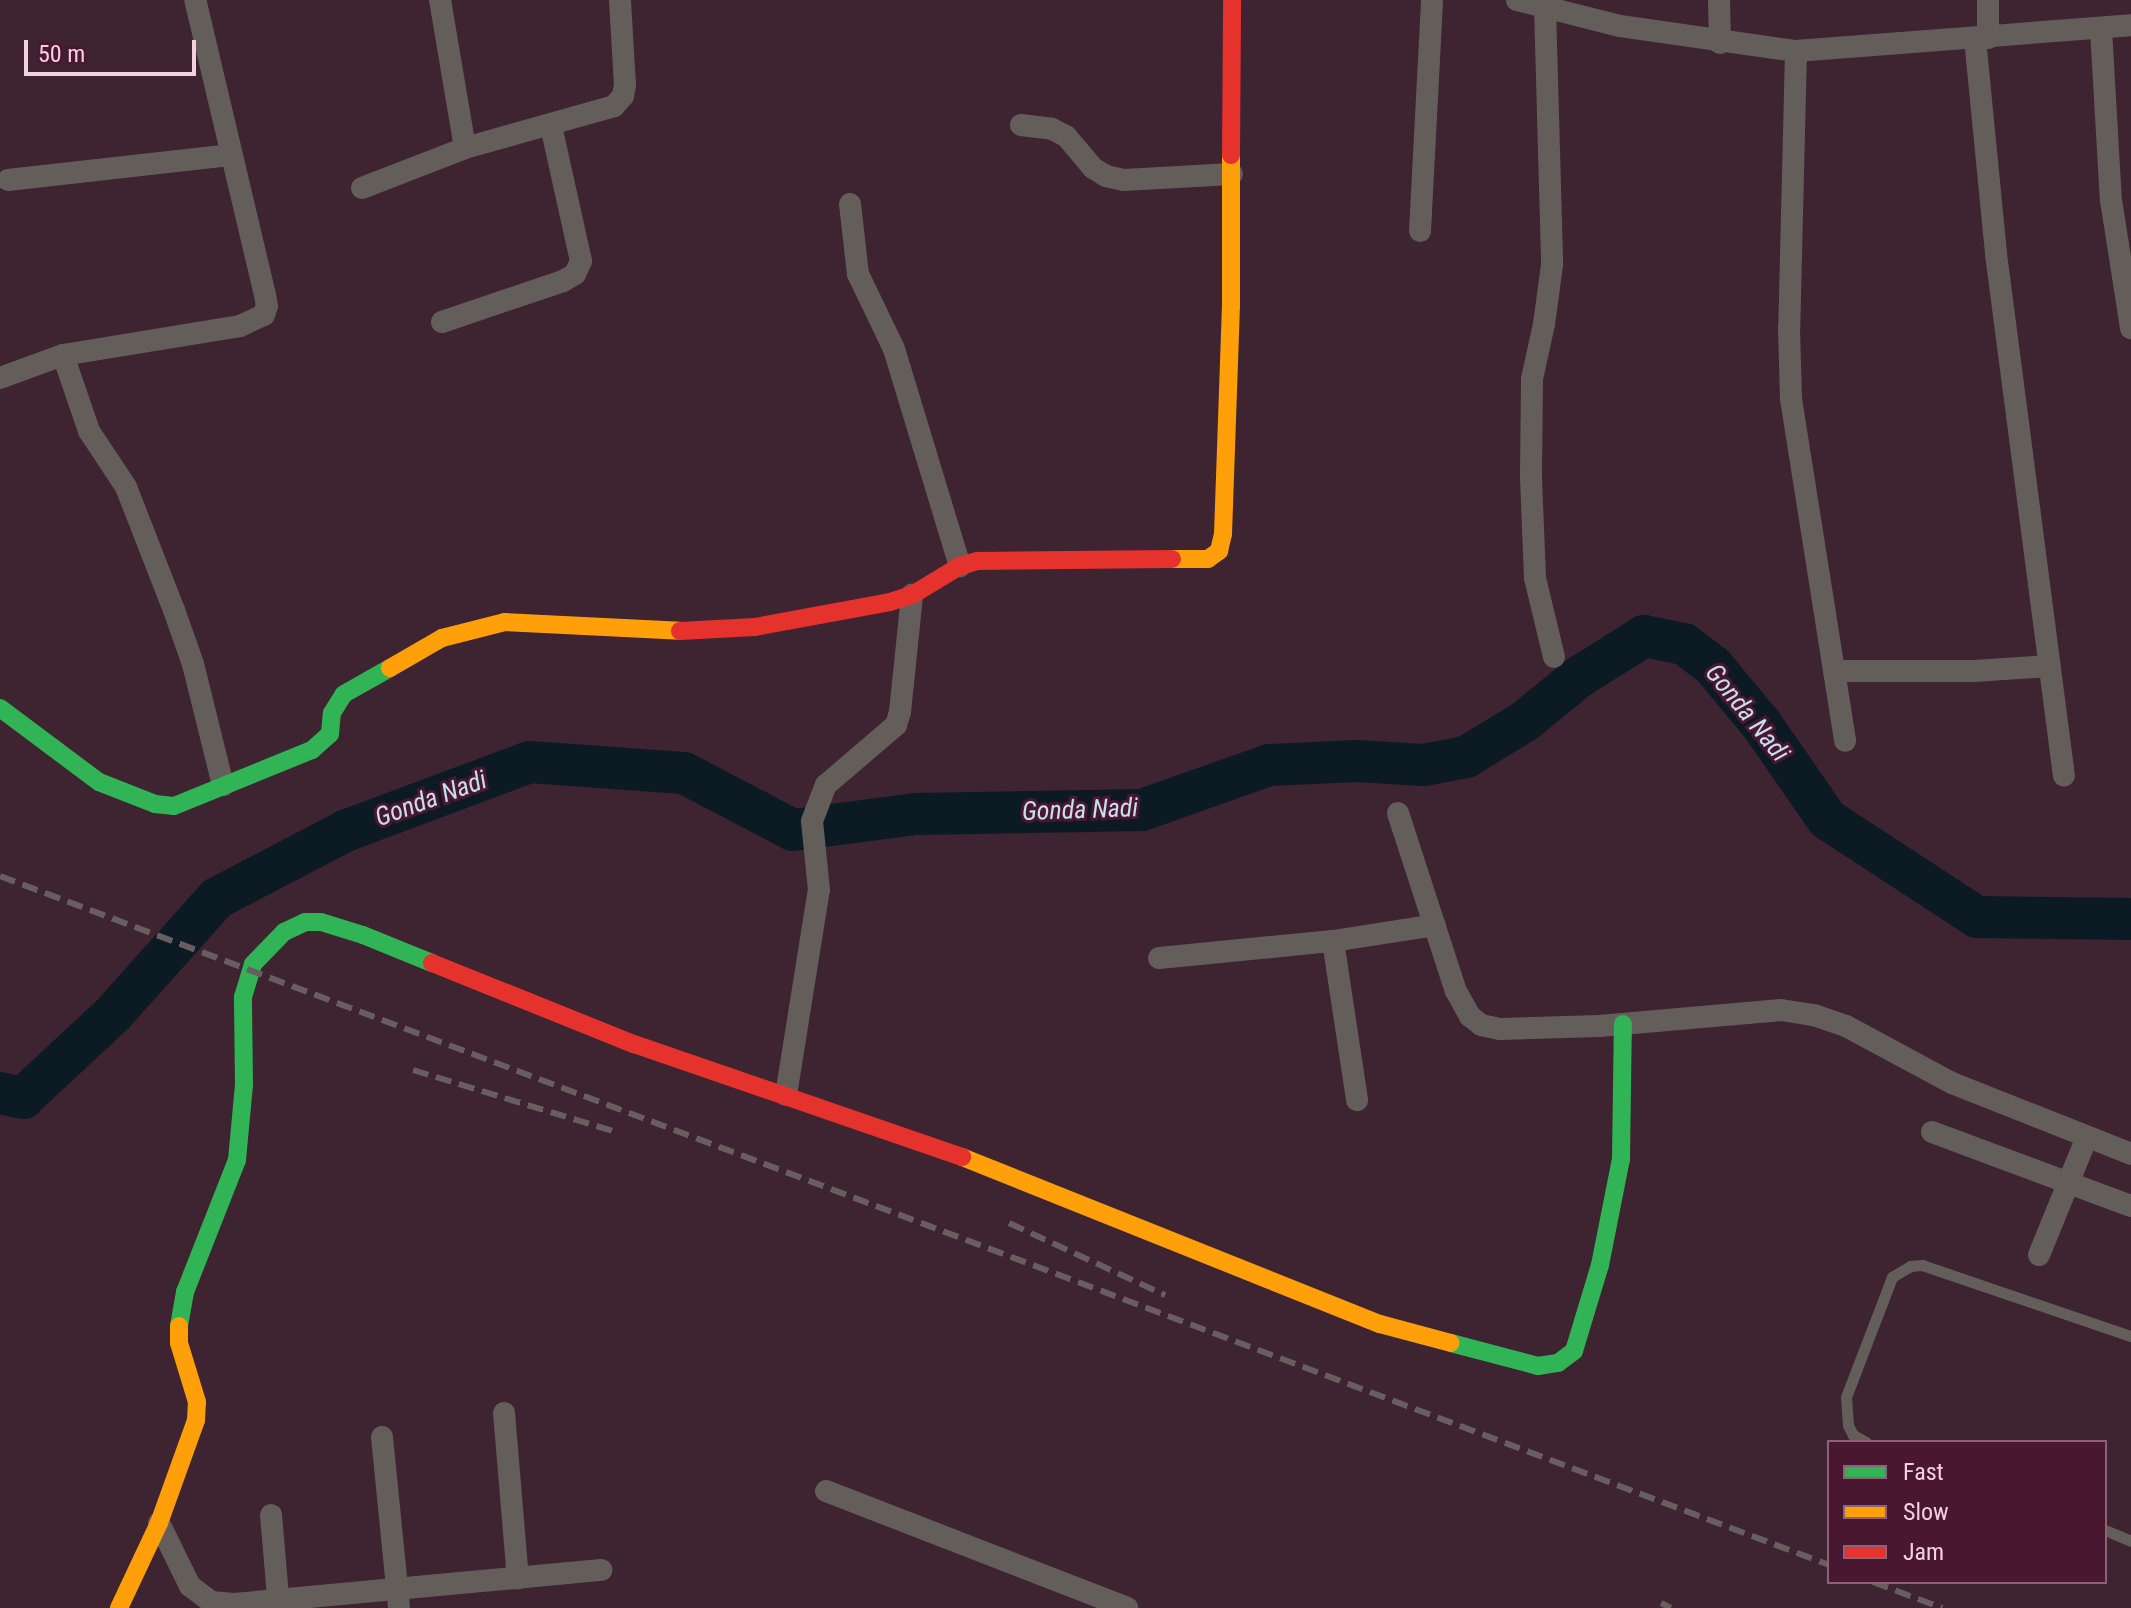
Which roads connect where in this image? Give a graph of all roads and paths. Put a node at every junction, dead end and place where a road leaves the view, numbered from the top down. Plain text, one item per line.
1 (195, 0) edge
2 (440, 0) edge
3 (620, 0) edge
4 (1232, 0) edge
5 (1432, 0) edge
6 (1517, 0) edge
7 (1719, 0) edge
8 (1988, 0) edge
9 (1545, 7) junction
10 (2131, 25) edge
11 (2101, 29) junction
12 (1982, 39) junction
13 (1720, 43) junction
14 (1796, 51) junction
15 (1021, 125) dead end
16 (551, 126) junction
17 (465, 148) junction
18 (230, 155) junction
19 (1232, 174) junction
20 (8, 180) dead end
21 (362, 188) dead end
22 (850, 204) dead end
23 (1420, 231) dead end
24 (442, 322) dead end
25 (2131, 328) edge
26 (63, 355) junction
27 (0, 377) edge
28 (960, 566) junction
29 (912, 595) junction
30 (1554, 657) dead end
31 (2050, 666) junction
32 (1834, 671) junction
33 (0, 708) edge
34 (1845, 741) dead end
35 (2064, 776) dead end
36 (223, 785) junction
37 (1398, 813) dead end
38 (1435, 925) junction
39 (1333, 941) junction
40 (1159, 958) dead end
41 (1623, 1024) junction
42 (786, 1095) junction
43 (1357, 1100) dead end
44 (1932, 1132) dead end
45 (2087, 1137) junction
46 (2131, 1154) edge
47 (2068, 1183) junction
48 (2131, 1206) edge
49 (2039, 1255) dead end
50 (2131, 1336) edge
51 (504, 1413) dead end
52 (382, 1437) dead end
53 (1862, 1440) edge
54 (826, 1491) dead end
55 (271, 1515) dead end
56 (159, 1523) junction
57 (2107, 1531) edge
58 (2131, 1541) edge
59 (601, 1570) dead end
60 (518, 1578) junction
61 (398, 1599) edge
62 (279, 1604) edge
63 (119, 1608) edge
64 (1127, 1608) edge

1 - 18 street
2 - 17 street
3 - 16 street
4 - 19 street
5 - 23 street
6 - 9 street
7 - 13 street
8 - 12 street
9 - 13 street
9 - 30 street
10 - 11 street
11 - 12 street
11 - 25 street
12 - 14 street
12 - 31 street
13 - 14 street
14 - 32 street
15 - 19 street
16 - 17 street
16 - 24 street
17 - 21 street
18 - 20 street
18 - 26 street
19 - 28 street
22 - 28 street
26 - 27 street
26 - 36 street
28 - 29 street
29 - 36 street
29 - 42 street
31 - 32 street
31 - 35 street
32 - 34 street
33 - 36 street
37 - 38 street
38 - 39 street
38 - 41 street
39 - 40 street
39 - 43 street
41 - 42 street
41 - 45 street
42 - 56 street
44 - 47 street
45 - 46 street
45 - 47 street
47 - 48 street
47 - 49 street
50 - 53 lane
51 - 60 street
52 - 61 street
54 - 64 street
55 - 62 street
56 - 62 street
56 - 63 street
57 - 58 lane
59 - 60 street
60 - 61 street
61 - 62 street

